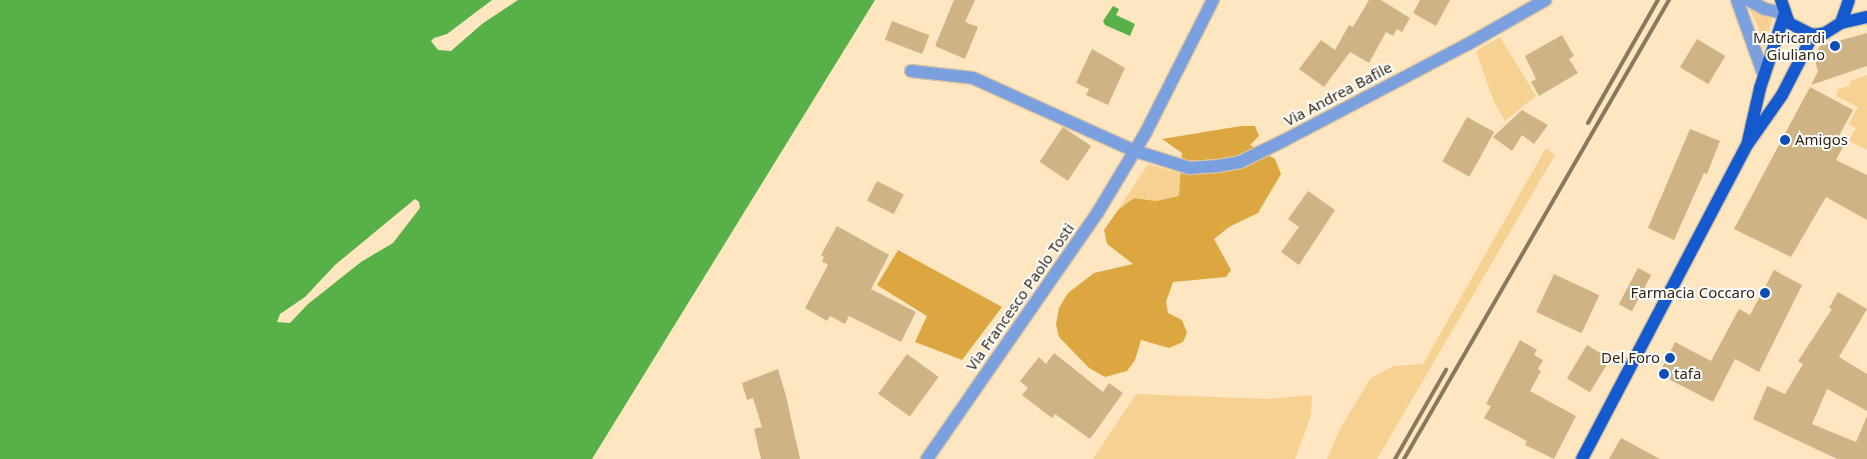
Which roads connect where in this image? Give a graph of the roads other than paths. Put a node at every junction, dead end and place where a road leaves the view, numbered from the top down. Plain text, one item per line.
1 (1214, 0) edge
2 (1544, 0) edge
3 (1737, 0) edge
4 (1748, 0) edge
5 (1781, 0) edge
6 (1849, 0) edge
7 (1784, 14) junction
8 (1867, 17) edge
9 (1840, 23) junction
10 (1813, 34) junction
11 (911, 71) dead end
12 (1764, 76) junction
13 (1747, 146) junction
14 (1135, 151) junction
15 (927, 459) edge
16 (1582, 459) edge

1 - 14 street, Via Francesco Paolo Tosti
2 - 14 street, Via Andrea Bafile
3 - 12 street
4 - 7 street
5 - 7 main road
6 - 9 main road
7 - 10 main road
7 - 12 main road
8 - 9 main road
9 - 10 main road
10 - 13 main road
11 - 14 street
12 - 13 main road
13 - 16 main road
14 - 15 street, Via Francesco Paolo Tosti

